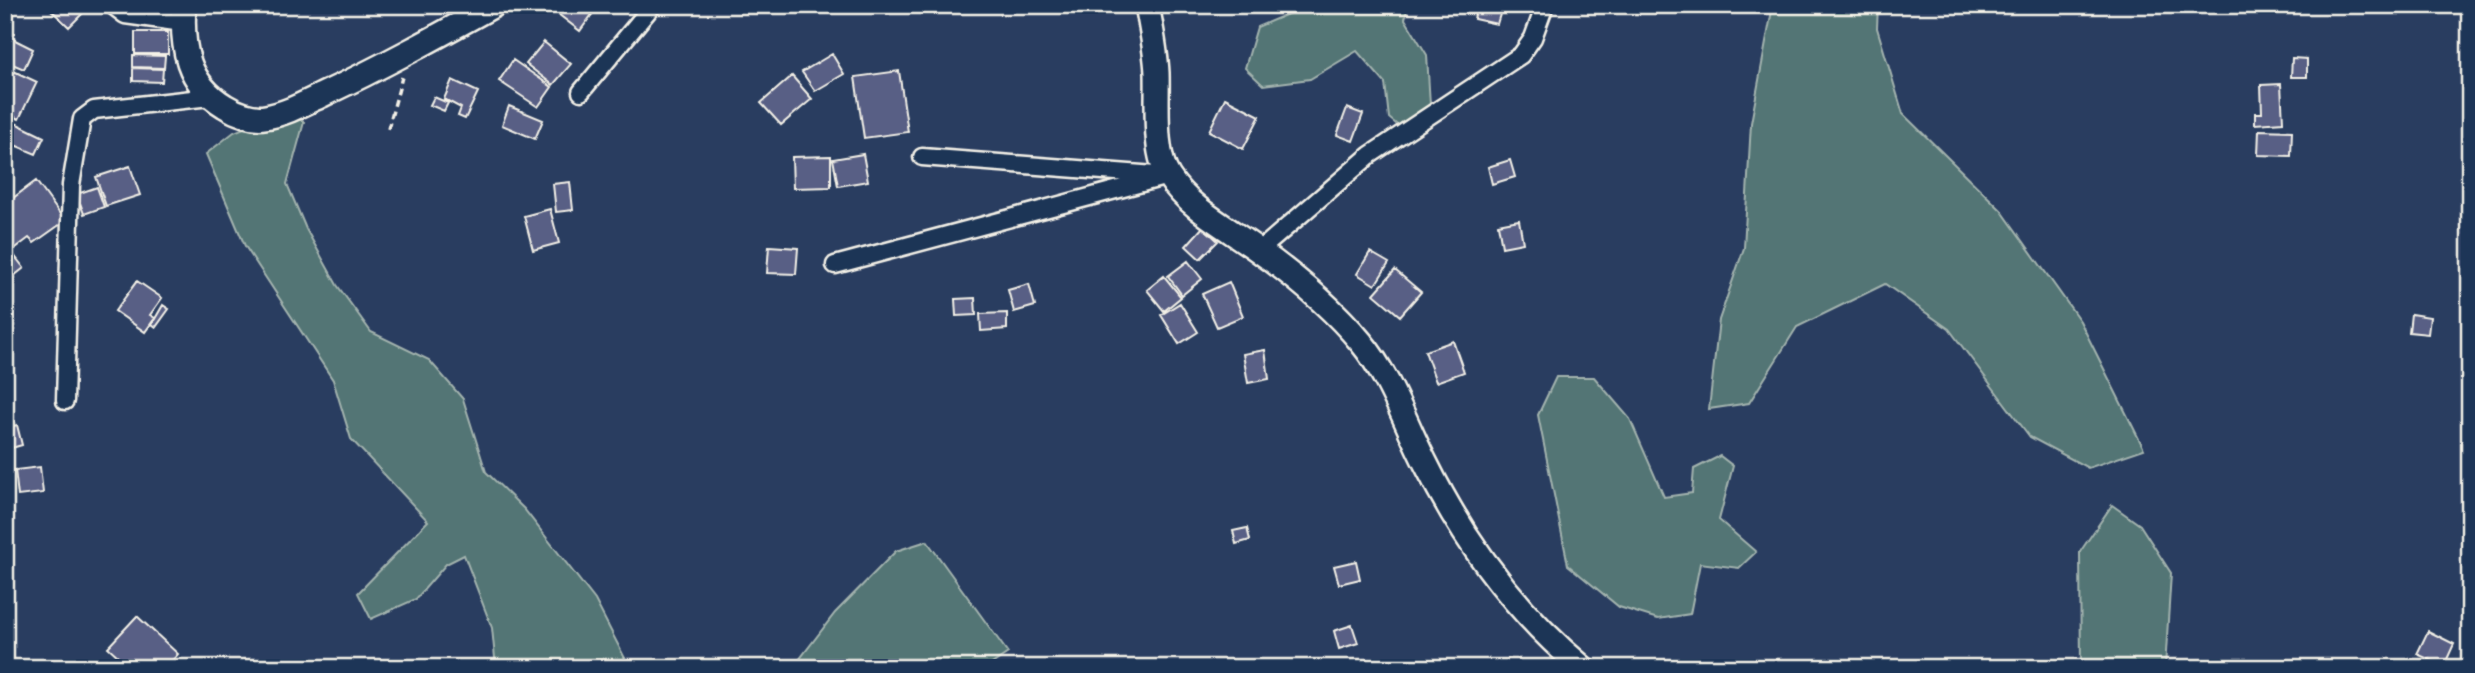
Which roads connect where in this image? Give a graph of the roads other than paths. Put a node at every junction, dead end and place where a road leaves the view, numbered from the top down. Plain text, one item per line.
1 (112, 5) edge
2 (494, 5) edge
3 (653, 5) edge
4 (1147, 5) edge
5 (1545, 5) edge
6 (183, 14) edge
7 (581, 92) dead end
8 (210, 97) junction
9 (922, 157) dead end
10 (1168, 176) junction
11 (1259, 251) junction
12 (835, 265) dead end
13 (65, 401) dead end
14 (1583, 668) edge

1 - 6 street
2 - 8 street
3 - 7 street
4 - 10 street
5 - 11 street
6 - 8 street
8 - 13 street
9 - 10 street
10 - 11 street
10 - 12 street
11 - 14 street

